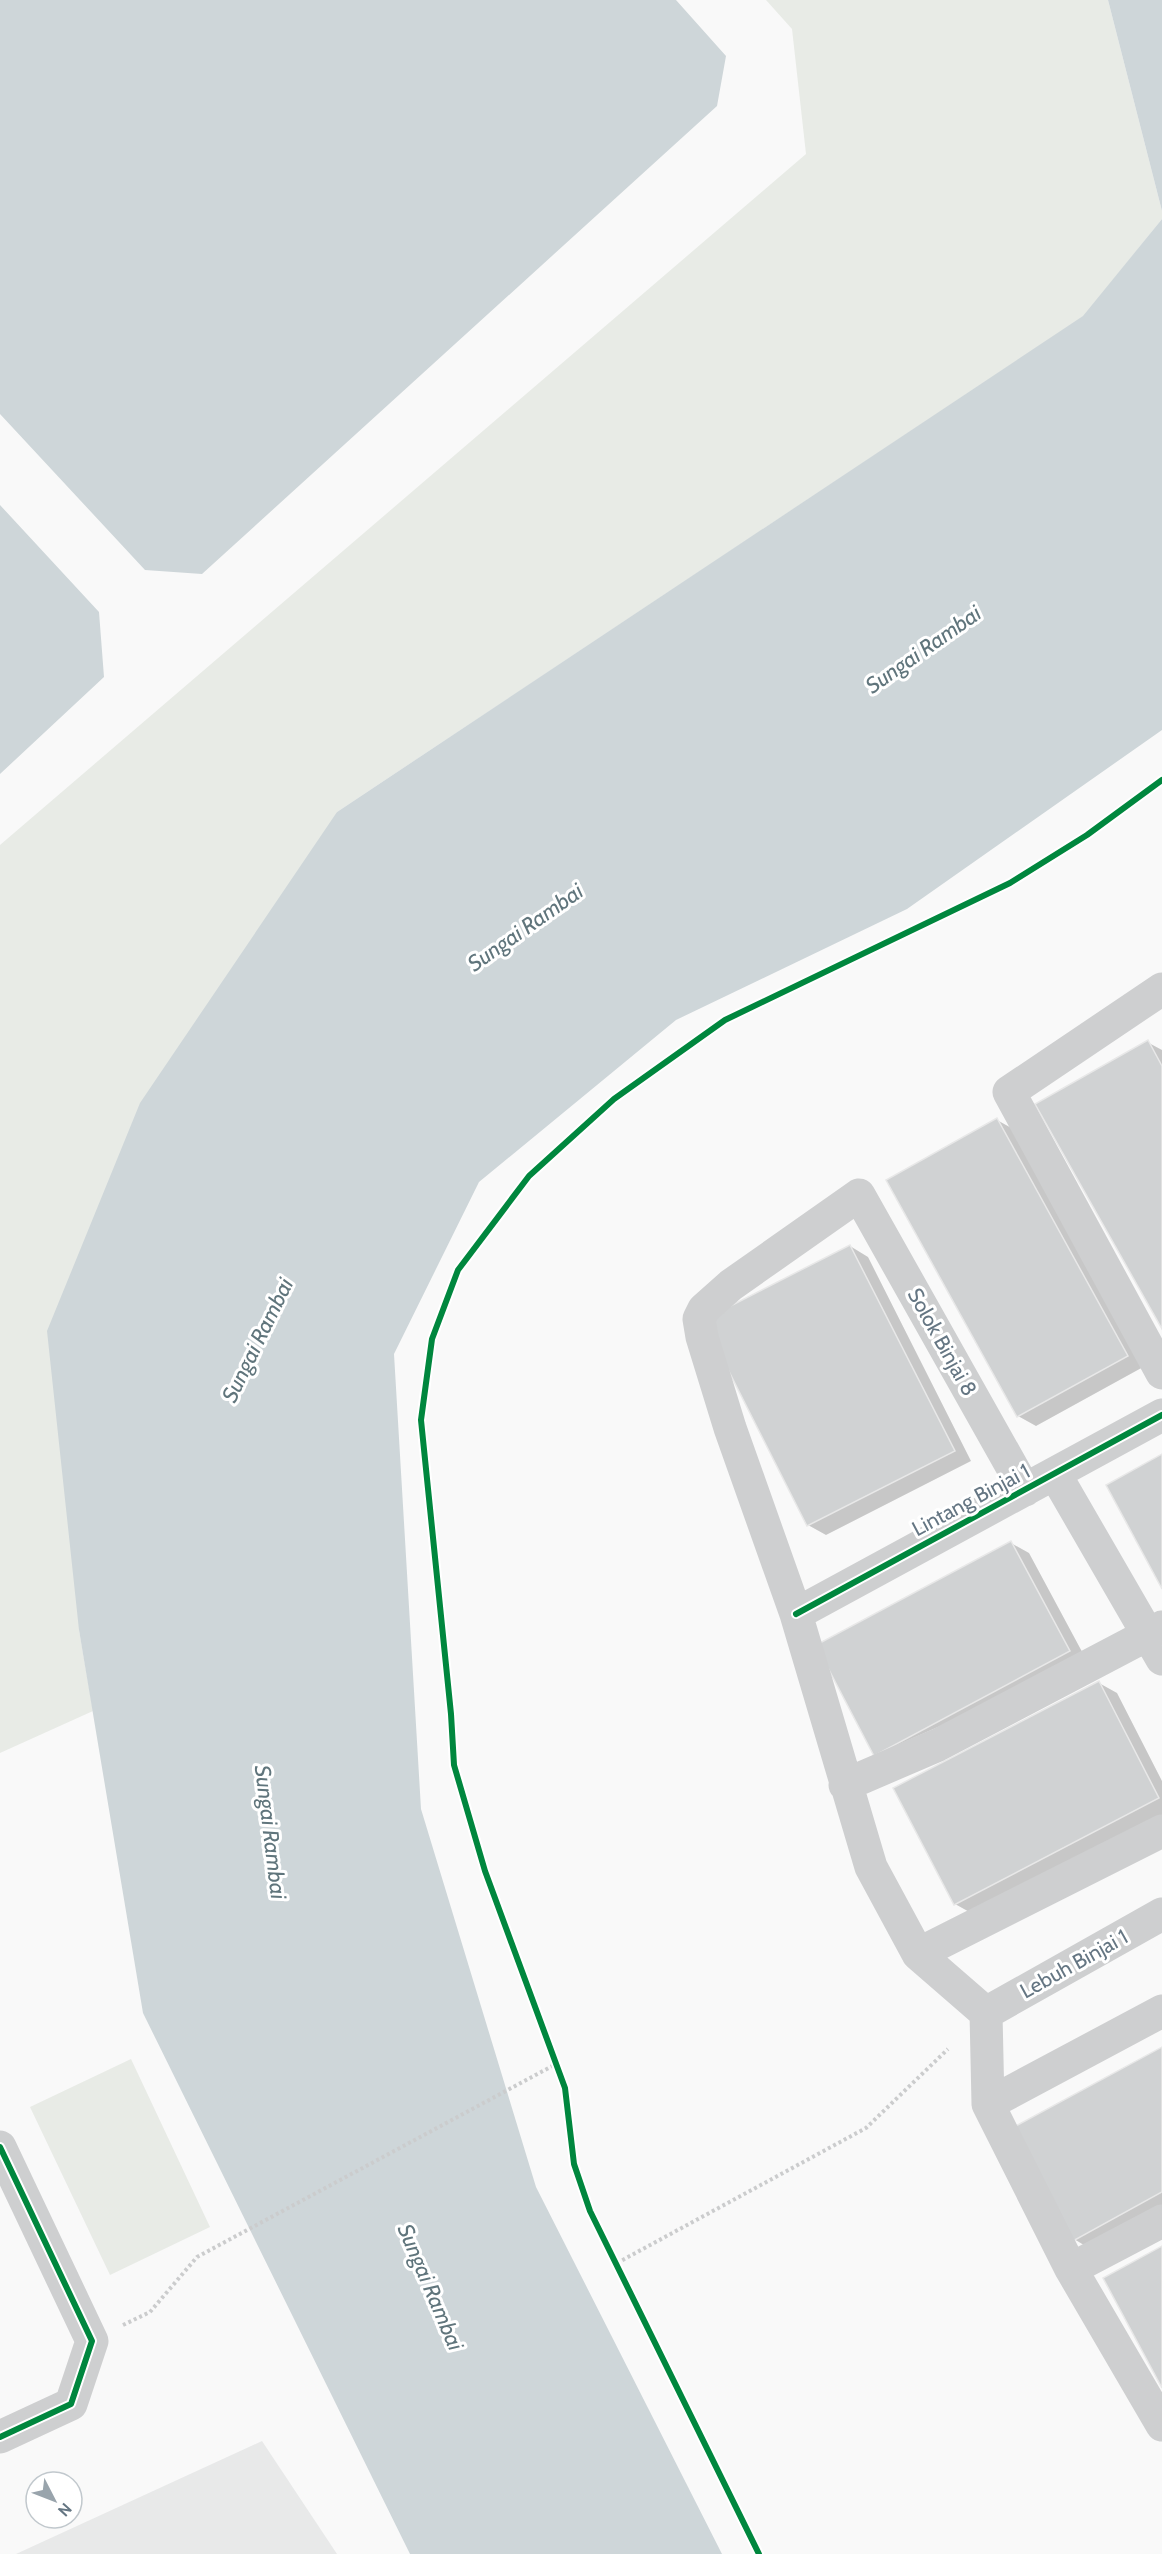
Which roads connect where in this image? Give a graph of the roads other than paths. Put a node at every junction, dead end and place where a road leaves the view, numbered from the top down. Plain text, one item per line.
1 (1161, 993) edge
2 (1162, 1373) edge
3 (1162, 1415) edge
4 (1055, 1474) junction
5 (1025, 1490) junction
6 (796, 1614) junction
7 (1158, 1640) edge
8 (845, 1785) junction
9 (1162, 1831) edge
10 (1162, 1914) edge
11 (918, 1954) junction
12 (1162, 2011) edge
13 (986, 2013) junction
14 (987, 2104) junction
15 (0, 2147) edge
16 (1162, 2221) edge
17 (1071, 2269) junction
18 (1161, 2420) edge
19 (0, 2437) edge

1 - 2 street
3 - 4 street, Lintang Binjai 1
4 - 5 street, Lintang Binjai 1
4 - 7 street
5 - 6 street, Lintang Binjai 1
5 - 6 street, Solok Binjai 8
6 - 8 street
7 - 8 street
8 - 11 street
9 - 11 street
10 - 13 street, Lebuh Binjai 1
11 - 13 street
12 - 14 street
13 - 14 street
14 - 17 street
15 - 19 street
16 - 17 street
17 - 18 street

